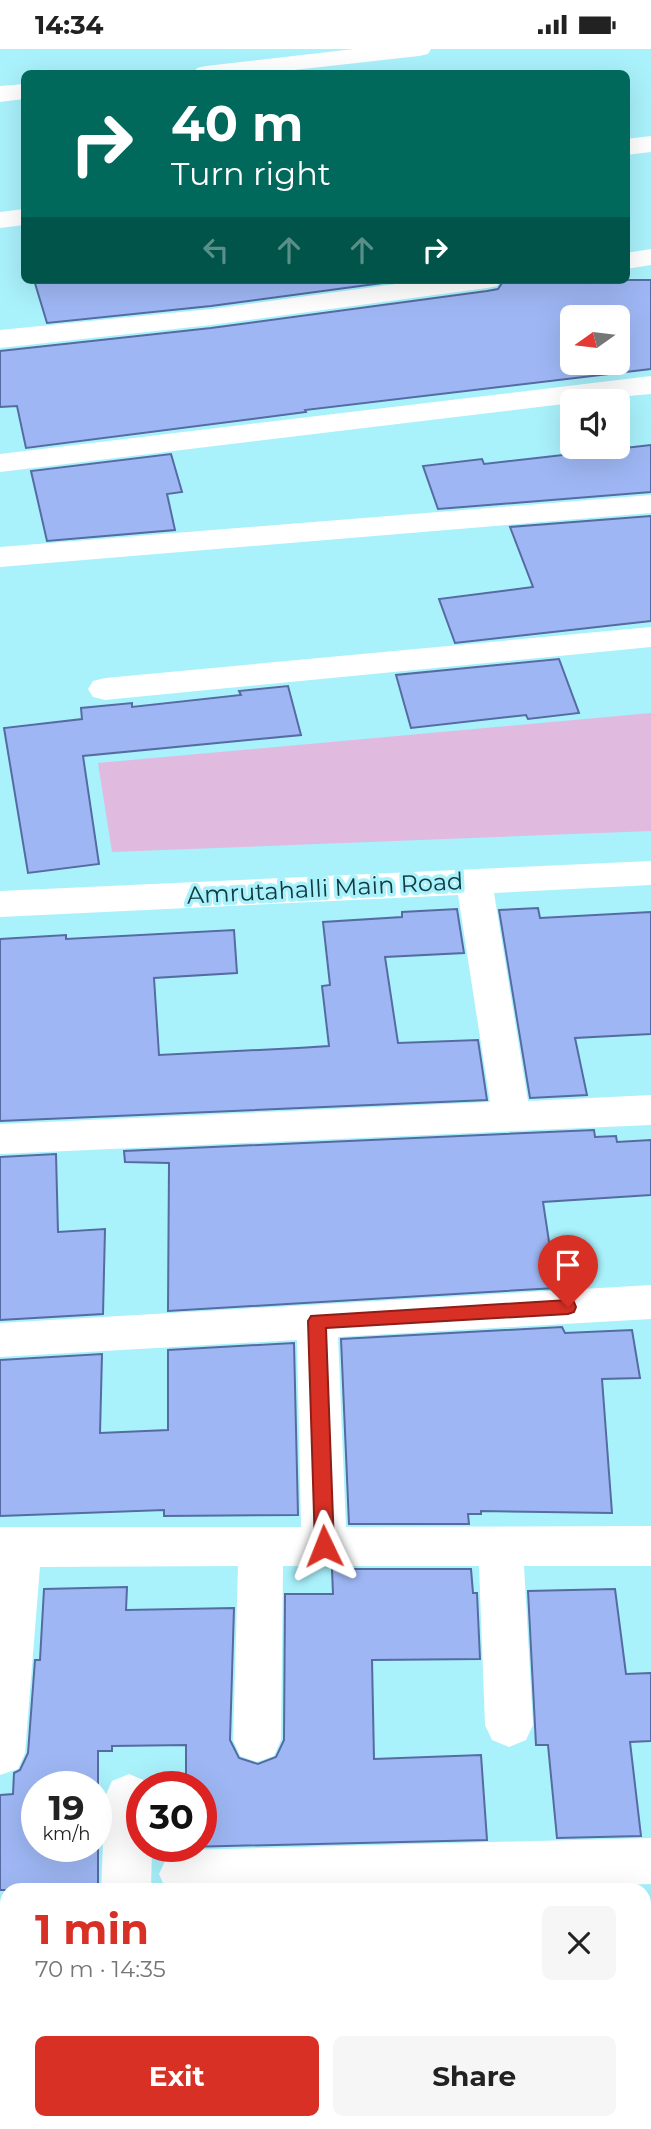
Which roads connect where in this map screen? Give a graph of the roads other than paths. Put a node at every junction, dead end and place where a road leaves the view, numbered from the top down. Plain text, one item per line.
1 (419, 49) edge
2 (233, 70) edge
3 (21, 92) edge
4 (0, 94) edge
5 (651, 144) edge
6 (630, 147) edge
7 (21, 218) edge
8 (0, 220) edge
9 (651, 257) edge
10 (630, 260) edge
11 (456, 284) edge
12 (0, 339) edge
13 (651, 385) edge
14 (1, 463) edge
15 (651, 504) edge
16 (0, 557) edge
17 (651, 637) edge
18 (105, 689) dead end
19 (651, 873) edge
20 (474, 880) junction
21 (0, 904) edge
22 (651, 1110) edge
23 (511, 1117) junction
24 (0, 1139) edge
25 (651, 1302) edge
26 (317, 1321) junction
27 (0, 1340) edge
28 (261, 1546) junction
29 (324, 1546) junction
30 (501, 1546) junction
31 (651, 1546) edge
32 (10, 1547) edge
33 (509, 1725) dead end
34 (257, 1740) dead end
35 (1, 1753) edge
36 (651, 1861) edge
37 (127, 1862) edge
38 (184, 1874) dead end
39 (126, 1883) edge

1 - 2 street
3 - 4 street
5 - 6 street
7 - 8 street
9 - 10 street
11 - 12 street
13 - 14 street
15 - 16 street
17 - 18 street
19 - 20 street, Amrutahalli Main Road
20 - 21 street, Amrutahalli Main Road
20 - 23 street
22 - 23 street
23 - 24 street
25 - 26 street
26 - 27 street
26 - 29 street
28 - 29 street
28 - 32 street
28 - 34 street
29 - 30 street
30 - 31 street
30 - 33 street
32 - 35 street
36 - 38 street
37 - 39 street

